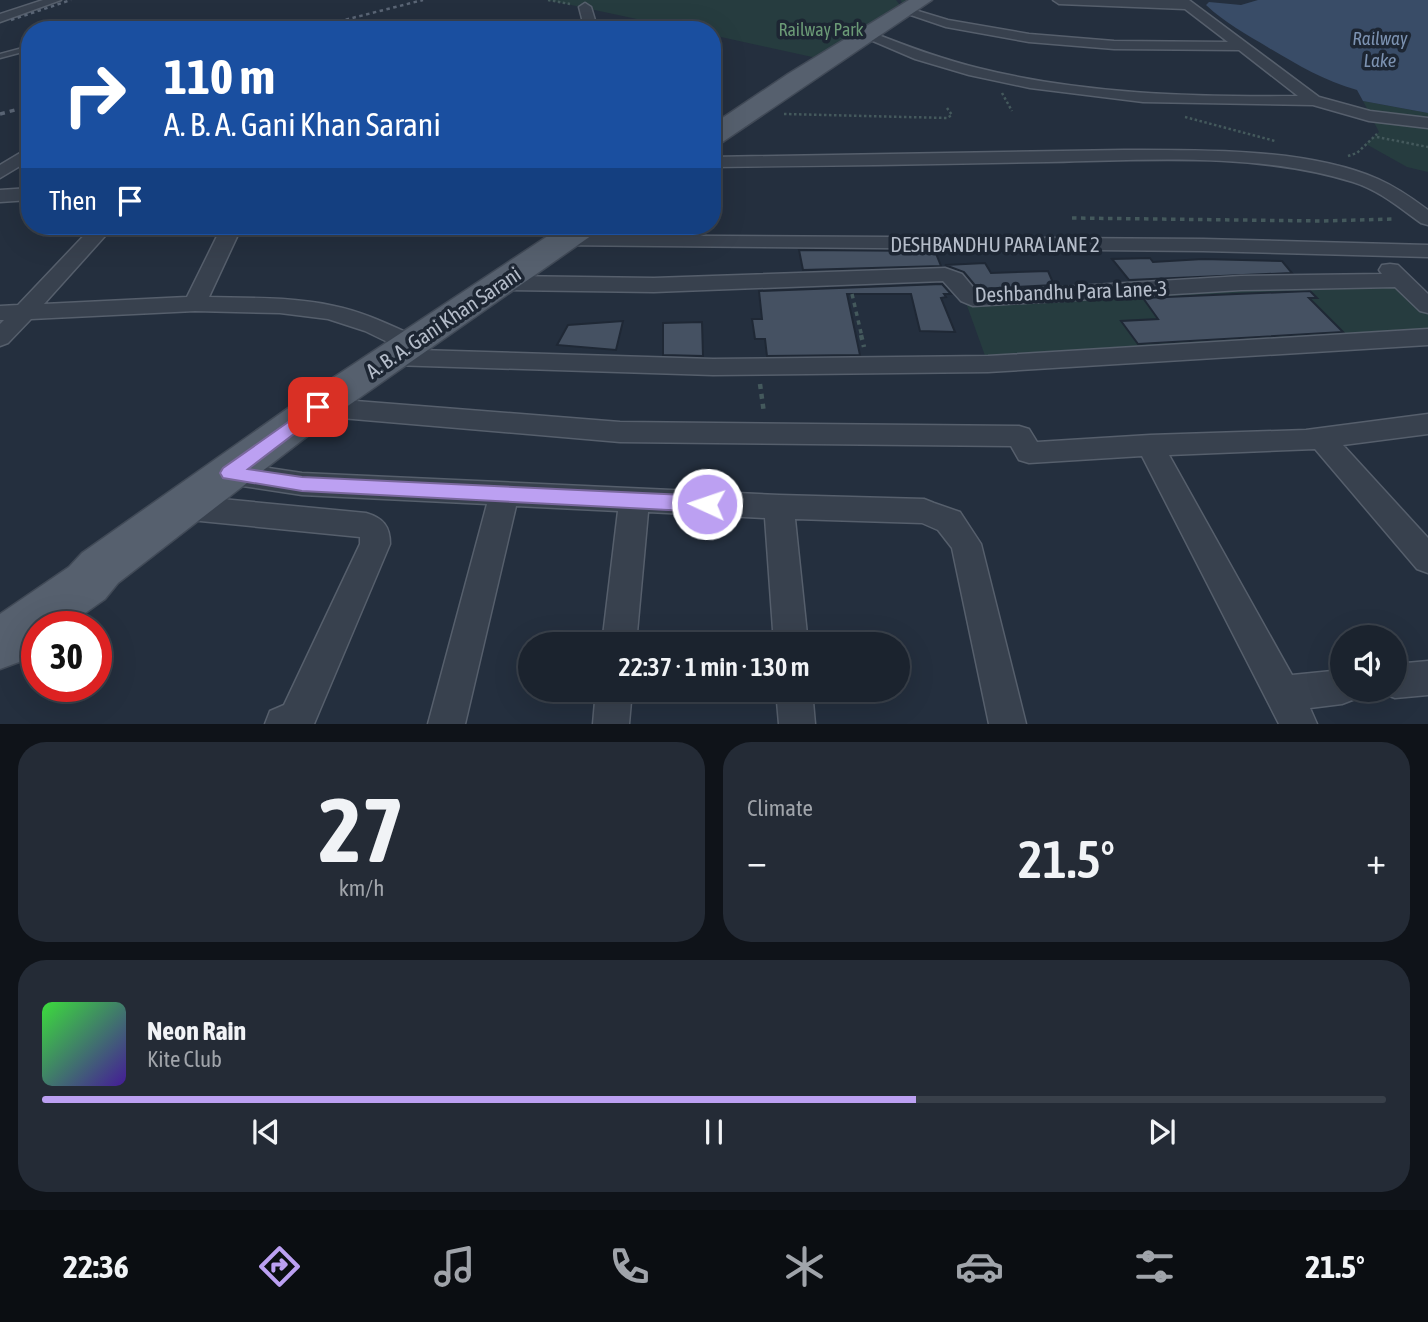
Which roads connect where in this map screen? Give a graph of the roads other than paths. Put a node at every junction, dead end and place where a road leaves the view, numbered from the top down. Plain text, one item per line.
1 (55, 0) edge
2 (1059, 0) edge
3 (1184, 2) edge
4 (909, 4) edge
5 (585, 7) dead end
6 (0, 18) edge
7 (589, 21) edge
8 (866, 36) junction
9 (1241, 46) junction
10 (21, 50) edge
11 (0, 56) edge
12 (1314, 100) junction
13 (1428, 123) edge
14 (721, 131) edge
15 (21, 158) edge
16 (721, 162) edge
17 (0, 173) edge
18 (21, 195) edge
19 (0, 196) edge
20 (1427, 218) edge
21 (94, 235) edge
22 (228, 235) edge
23 (570, 235) edge
24 (676, 235) edge
25 (1369, 251) junction
26 (1428, 251) edge
27 (1401, 280) junction
28 (501, 283) junction
29 (195, 304) junction
30 (1428, 306) edge
31 (11, 313) edge
32 (1428, 337) edge
33 (0, 338) edge
34 (401, 350) junction
35 (318, 407) junction
36 (1428, 424) edge
37 (1321, 438) junction
38 (1150, 445) junction
39 (229, 473) junction
40 (504, 494) junction
41 (634, 500) junction
42 (180, 507) junction
43 (779, 507) junction
44 (1428, 560) edge
45 (100, 568) junction
46 (0, 626) edge
47 (620, 632) edge
48 (790, 632) edge
49 (0, 644) edge
50 (1330, 688) edge
51 (1282, 693) junction
52 (613, 702) edge
53 (795, 702) edge
54 (292, 723) edge
55 (446, 723) edge
56 (611, 723) edge
57 (797, 723) edge
58 (1008, 723) edge
59 (1299, 723) edge

1 - 6 street
2 - 3 street
3 - 9 street
4 - 8 main road
4 - 9 street
5 - 7 street
8 - 12 street
8 - 14 main road
9 - 12 street
10 - 11 lane
12 - 13 street
15 - 17 street
16 - 20 street
18 - 19 street
21 - 31 street
22 - 29 street
23 - 28 main road, A. B. A. Gani Khan Sarani
24 - 25 street, DESHBANDHU PARA LANE 2
25 - 26 street, DESHBANDHU PARA LANE 2
25 - 27 street
27 - 28 street, Deshbandhu Para Lane-3
27 - 30 street
28 - 34 main road, A. B. A. Gani Khan Sarani
29 - 31 street
29 - 34 street
31 - 33 street
32 - 34 street
34 - 35 main road, A. B. A. Gani Khan Sarani
35 - 38 street
35 - 39 main road, A. B. A. Gani Khan Sarani
36 - 37 street
37 - 38 street
37 - 44 street
38 - 51 street
39 - 40 street
39 - 42 main road, A. B. A. Gani Khan Sarani
40 - 41 street
40 - 55 street
41 - 43 street
41 - 47 street
42 - 45 main road, A. B. A. Gani Khan Sarani
42 - 54 street
43 - 48 street
43 - 58 street
45 - 46 main road, A. B. A. Gani Khan Sarani
45 - 49 main road, A. B. A. Gani Khan Sarani
50 - 51 street
51 - 59 street
52 - 56 street
53 - 57 street

